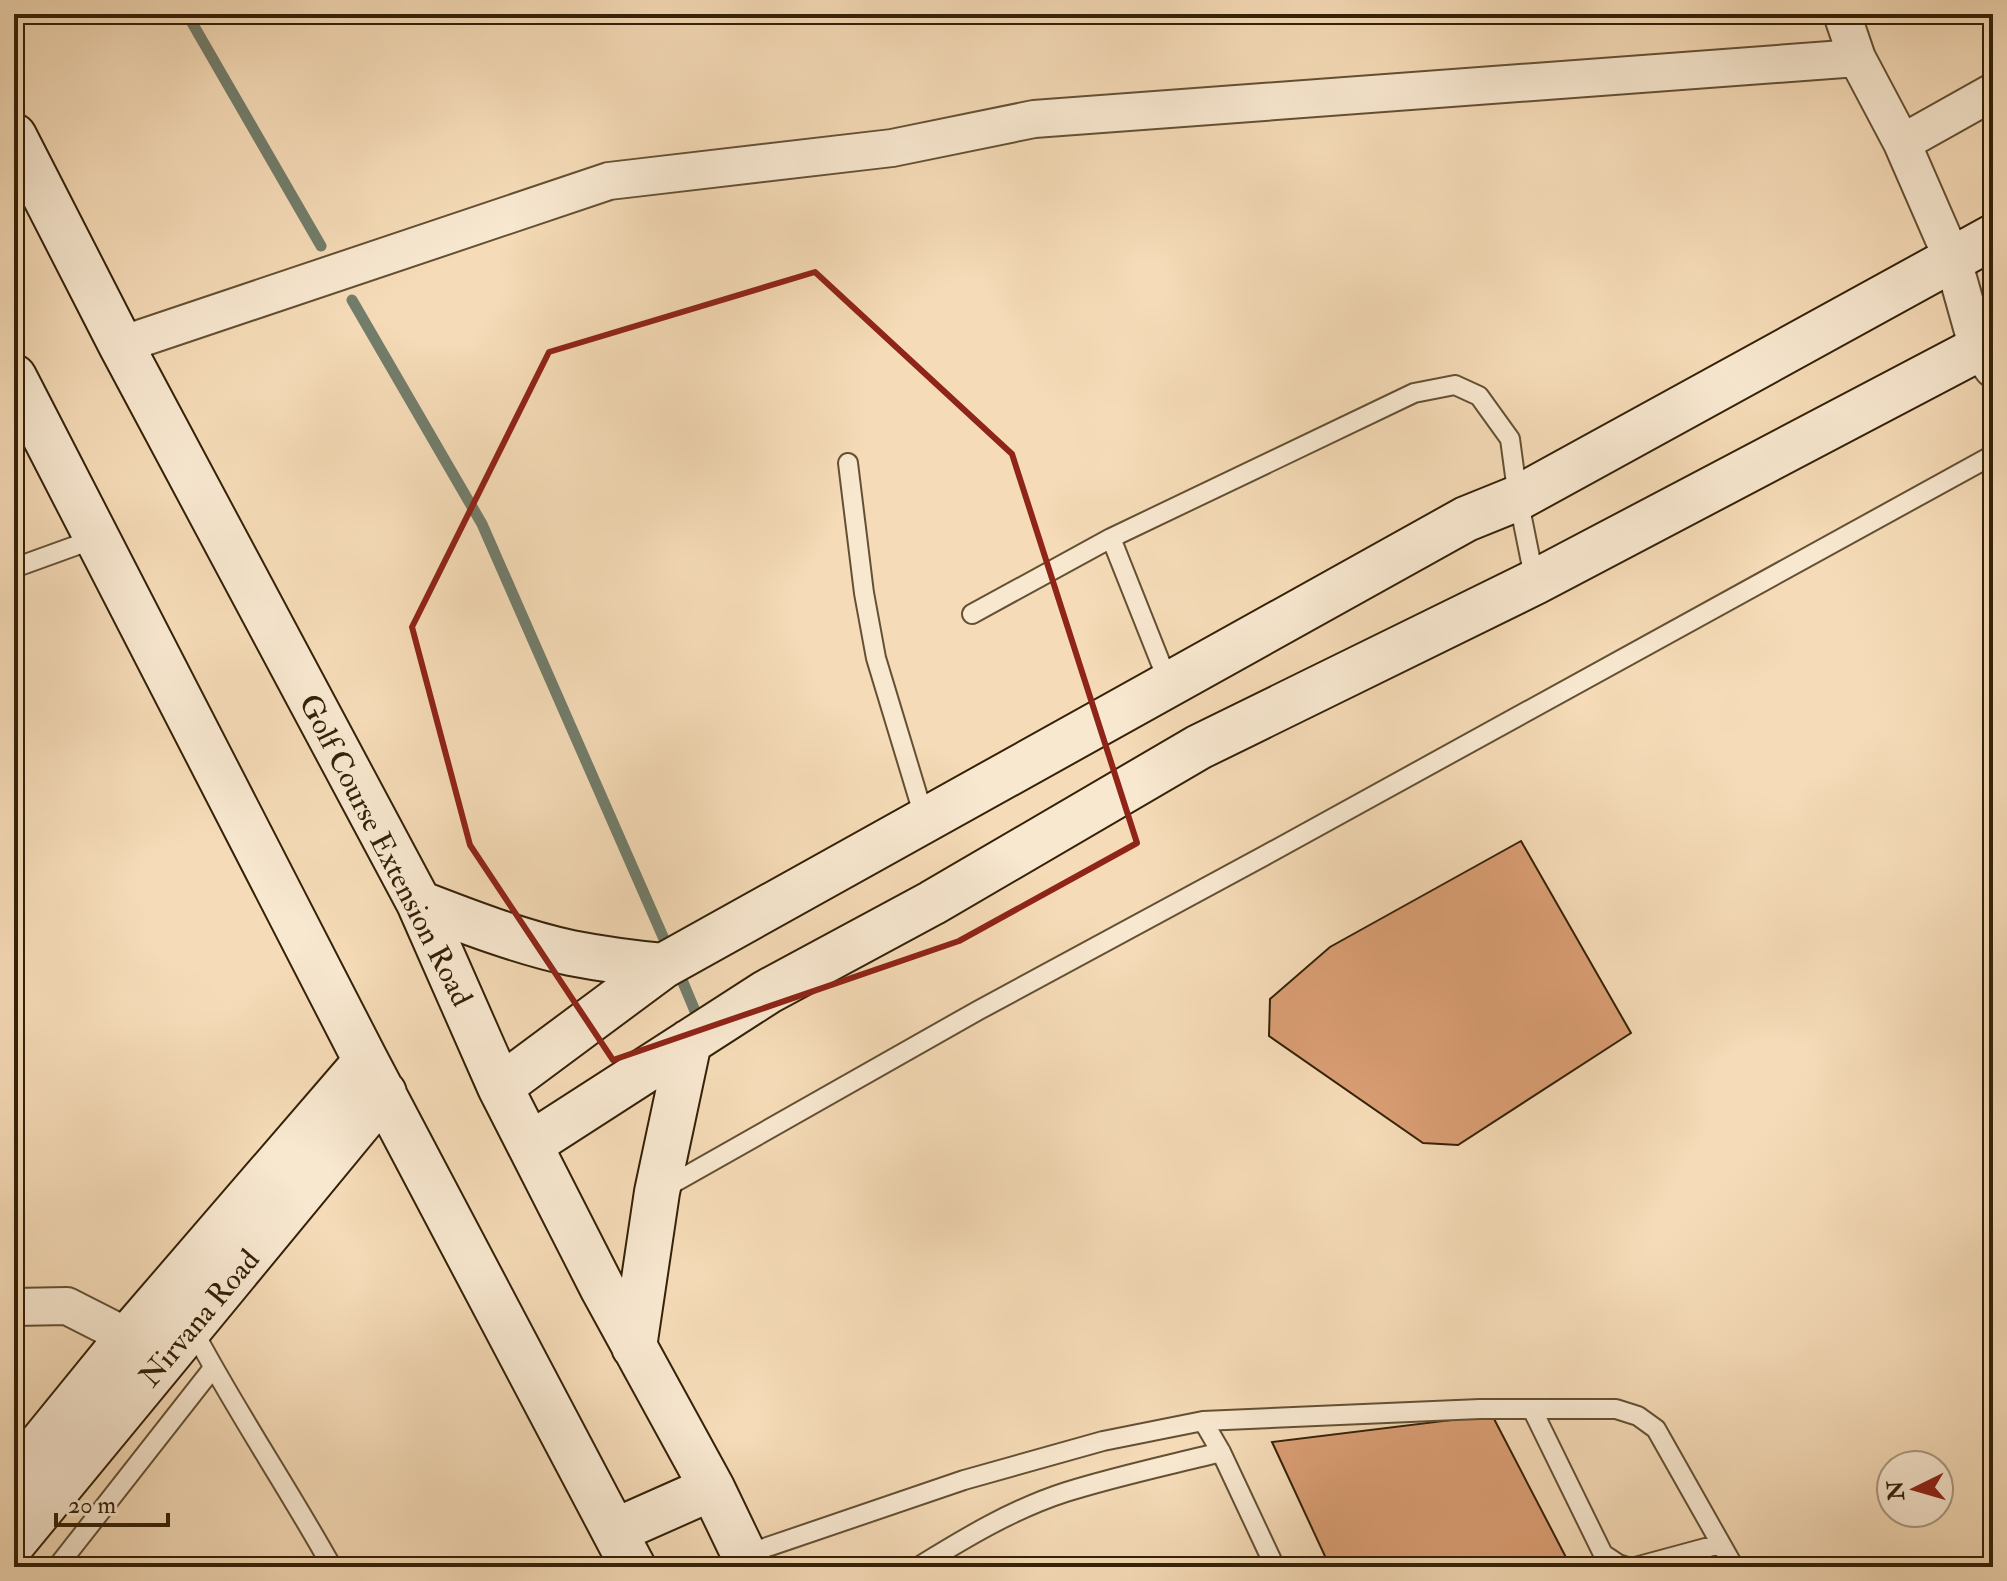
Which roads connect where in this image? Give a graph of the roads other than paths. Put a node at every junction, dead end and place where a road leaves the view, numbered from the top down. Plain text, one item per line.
1 (1842, 14) edge
2 (1857, 58) junction
3 (1993, 92) edge
4 (14, 136) edge
5 (1902, 143) junction
6 (30, 206) edge
7 (1993, 237) edge
8 (1953, 260) junction
9 (121, 345) junction
10 (1988, 353) edge
11 (14, 377) edge
12 (1993, 455) edge
13 (848, 463) dead end
14 (1518, 498) junction
15 (97, 538) junction
16 (1111, 538) junction
17 (14, 568) edge
18 (1535, 582) junction
19 (972, 614) dead end
20 (1169, 684) junction
21 (925, 820) junction
22 (419, 903) junction
23 (663, 966) junction
24 (689, 1042) junction
25 (375, 1077) junction
26 (500, 1087) junction
27 (531, 1144) junction
28 (657, 1192) junction
29 (14, 1307) edge
30 (191, 1327) junction
31 (128, 1337) junction
32 (634, 1347) junction
33 (213, 1368) junction
34 (1532, 1409) junction
35 (1203, 1421) junction
36 (1221, 1452) junction
37 (14, 1477) edge
38 (712, 1488) junction
39 (14, 1542) edge
40 (1720, 1544) junction
41 (624, 1549) edge
42 (747, 1561) edge
43 (57, 1567) edge
44 (332, 1567) edge
45 (918, 1567) edge
46 (1275, 1567) edge
47 (1627, 1567) edge
48 (1635, 1567) edge
49 (1734, 1567) edge

1 - 2 street
2 - 5 street
2 - 9 street
3 - 5 street
4 - 6 main road, Golf Course Extension Road
5 - 8 street
6 - 9 main road, Golf Course Extension Road
7 - 8 main road
8 - 10 street
8 - 14 main road
9 - 22 main road, Golf Course Extension Road
10 - 18 main road
11 - 15 main road
12 - 28 lane
13 - 21 lane
14 - 16 lane
14 - 18 lane
14 - 20 main road
15 - 17 lane
15 - 25 main road
16 - 19 lane
16 - 20 lane
18 - 24 main road
20 - 21 main road
21 - 23 main road
22 - 23 main road
22 - 26 main road, Golf Course Extension Road
23 - 26 main road
24 - 27 main road
24 - 28 main road
25 - 30 main road, Nirvana Road
25 - 31 main road, Nirvana Road
25 - 41 main road
26 - 27 main road, Golf Course Extension Road
27 - 32 main road, Golf Course Extension Road
28 - 32 main road
29 - 31 street
30 - 33 lane
30 - 39 main road, Nirvana Road
31 - 37 main road, Nirvana Road
32 - 38 main road, Golf Course Extension Road
33 - 43 lane
33 - 44 lane
34 - 35 lane
34 - 40 lane
34 - 47 lane
35 - 36 lane
35 - 42 lane
36 - 45 lane
36 - 46 lane
38 - 41 main road
38 - 42 main road, Golf Course Extension Road
40 - 48 lane
40 - 49 lane

